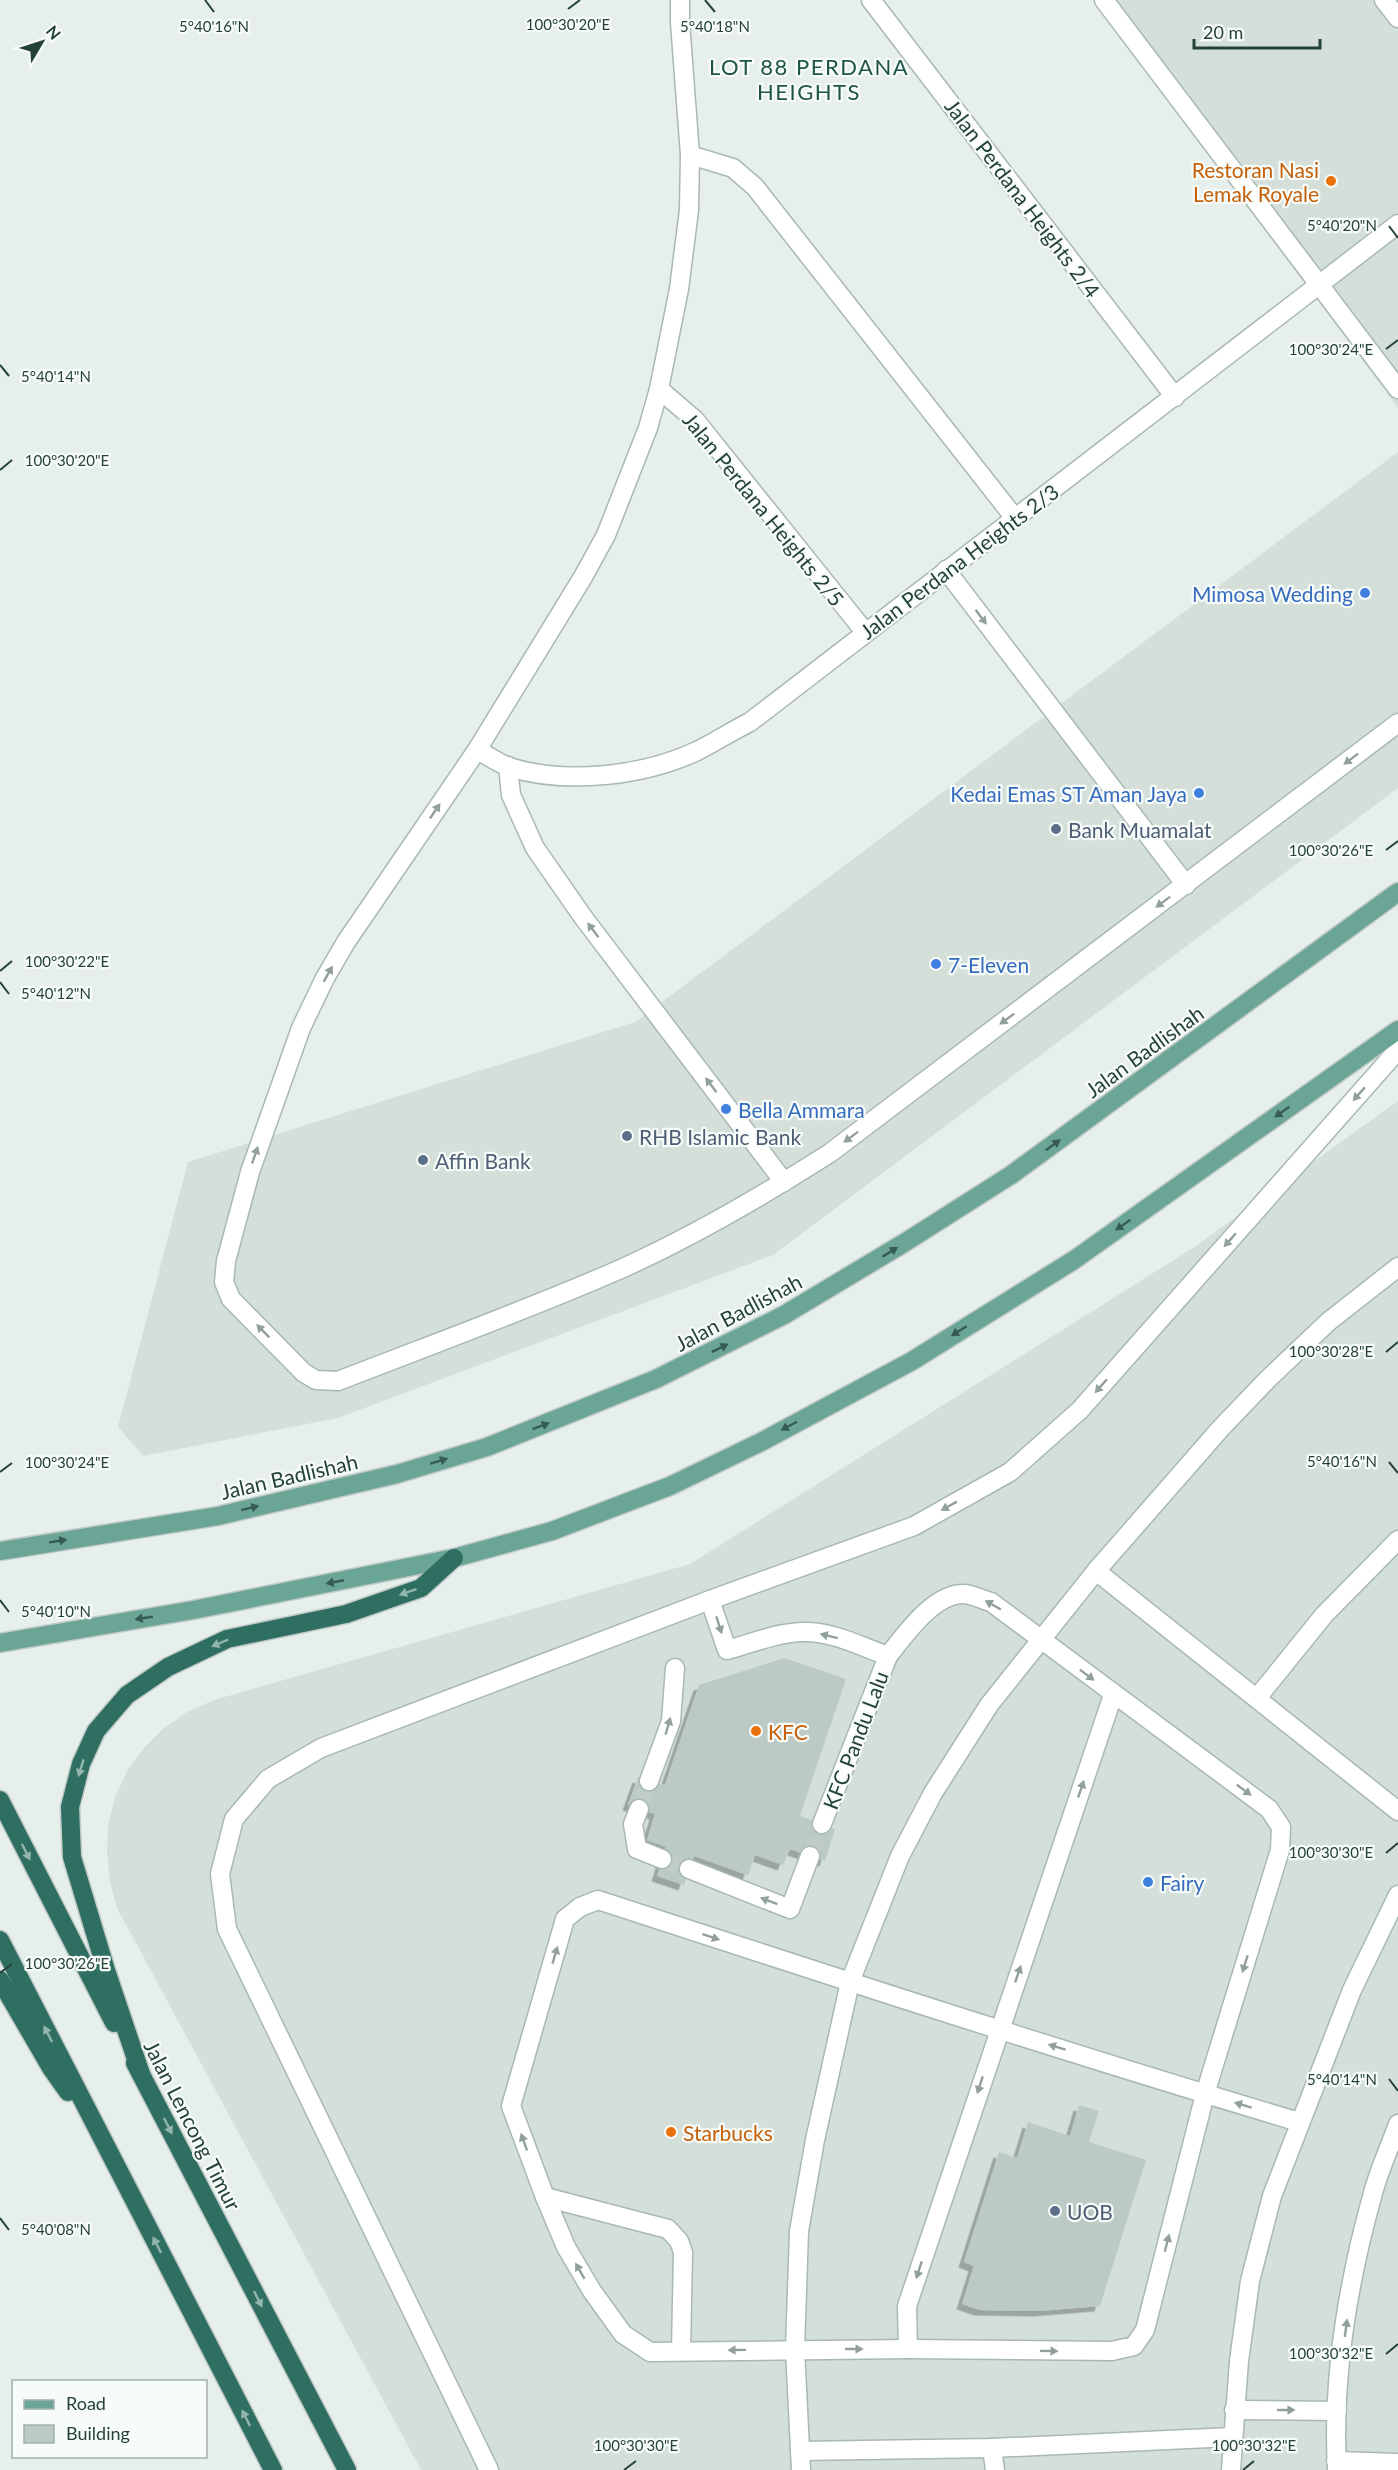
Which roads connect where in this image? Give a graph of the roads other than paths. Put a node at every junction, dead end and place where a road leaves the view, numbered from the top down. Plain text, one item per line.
1 (680, 0) edge
2 (871, 0) edge
3 (1104, 0) edge
4 (1384, 0) edge
5 (1398, 18) edge
6 (690, 155) junction
7 (1398, 224) edge
8 (1321, 285) junction
9 (659, 389) junction
10 (1398, 389) edge
11 (1175, 397) junction
12 (1014, 517) junction
13 (946, 570) junction
14 (865, 632) junction
15 (1398, 723) edge
16 (477, 750) junction
17 (507, 766) junction
18 (1186, 885) junction
19 (1398, 892) edge
20 (1398, 1030) edge
21 (1398, 1050) edge
22 (784, 1182) junction
23 (1398, 1267) edge
24 (1398, 1540) edge
25 (0, 1551) edge
26 (454, 1558) junction
27 (1096, 1571) junction
28 (710, 1600) junction
29 (1040, 1640) junction
30 (0, 1644) edge
31 (888, 1656) junction
32 (675, 1668) dead end
33 (1113, 1695) junction
34 (1257, 1698) junction
35 (649, 1781) tunnel mouth
36 (0, 1800) edge
37 (639, 1809) tunnel mouth
38 (1398, 1811) edge
39 (822, 1824) tunnel mouth
40 (810, 1856) tunnel mouth
41 (662, 1859) tunnel mouth
42 (689, 1869) tunnel mouth
43 (1398, 1895) edge
44 (0, 1940) edge
45 (0, 1980) edge
46 (850, 1982) junction
47 (999, 2029) junction
48 (141, 2074) junction
49 (1205, 2094) junction
50 (1299, 2122) junction
51 (1398, 2124) edge
52 (104, 2142) junction
53 (545, 2197) junction
54 (795, 2349) junction
55 (908, 2349) junction
56 (681, 2351) junction
57 (1234, 2410) junction
58 (1338, 2411) junction
59 (1232, 2437) junction
60 (992, 2448) junction
61 (800, 2451) junction
62 (1398, 2463) edge
63 (1336, 2466) edge
64 (273, 2470) edge
65 (346, 2470) edge
66 (489, 2470) edge
67 (801, 2470) edge
68 (995, 2470) edge
69 (1231, 2470) edge

1 - 6 street
2 - 11 street, Jalan Perdana Heights 2/4
3 - 8 street
4 - 5 street
6 - 9 street
6 - 12 street
7 - 8 street, Jalan Perdana Heights 2/3
8 - 10 street
8 - 11 street, Jalan Perdana Heights 2/3
9 - 14 street, Jalan Perdana Heights 2/5
9 - 16 street
11 - 12 street, Jalan Perdana Heights 2/3
12 - 13 street, Jalan Perdana Heights 2/3
13 - 14 street, Jalan Perdana Heights 2/3
13 -> 18 street
14 - 17 street, Jalan Perdana Heights 2/3
15 -> 18 street
16 - 17 street, Jalan Perdana Heights 2/3
22 -> 16 street
22 -> 17 street
18 -> 22 street
25 -> 19 main road, Jalan Badlishah
20 -> 26 main road
21 -> 28 street
23 - 27 street
24 - 34 street
26 -> 30 main road
26 -> 48 highway
27 - 29 street
27 - 34 street
28 - 31 street
28 - 66 street
29 -> 31 street, KFC Pandu Lalu
29 -> 33 street, KFC Pandu Lalu
29 - 46 street
31 - 39 street, KFC Pandu Lalu
35 -> 32 street
47 -> 33 street
33 -> 49 street, KFC Pandu Lalu
34 - 38 street
36 -> 48 highway, Jalan Lencong Timur
37 - 41 street
40 -> 42 street
43 - 50 street
52 -> 44 highway
45 - 52 highway
46 - 47 street, KFC Pandu Lalu
53 -> 46 street, KFC Pandu Lalu
46 - 54 street
49 -> 47 street, KFC Pandu Lalu
47 -> 55 street
48 -> 65 highway, Jalan Lencong Timur
50 -> 49 street, KFC Pandu Lalu
55 -> 49 street, KFC Pandu Lalu
50 - 57 street
58 -> 51 street
64 -> 52 highway
56 -> 53 street, KFC Pandu Lalu
53 - 56 street
54 -> 55 street, KFC Pandu Lalu
54 -> 56 street, KFC Pandu Lalu
54 - 61 street
57 -> 58 street
57 - 59 street
58 - 63 street
59 - 60 street
59 - 69 street
60 - 61 street
60 - 68 street
61 - 67 street
62 - 63 street

